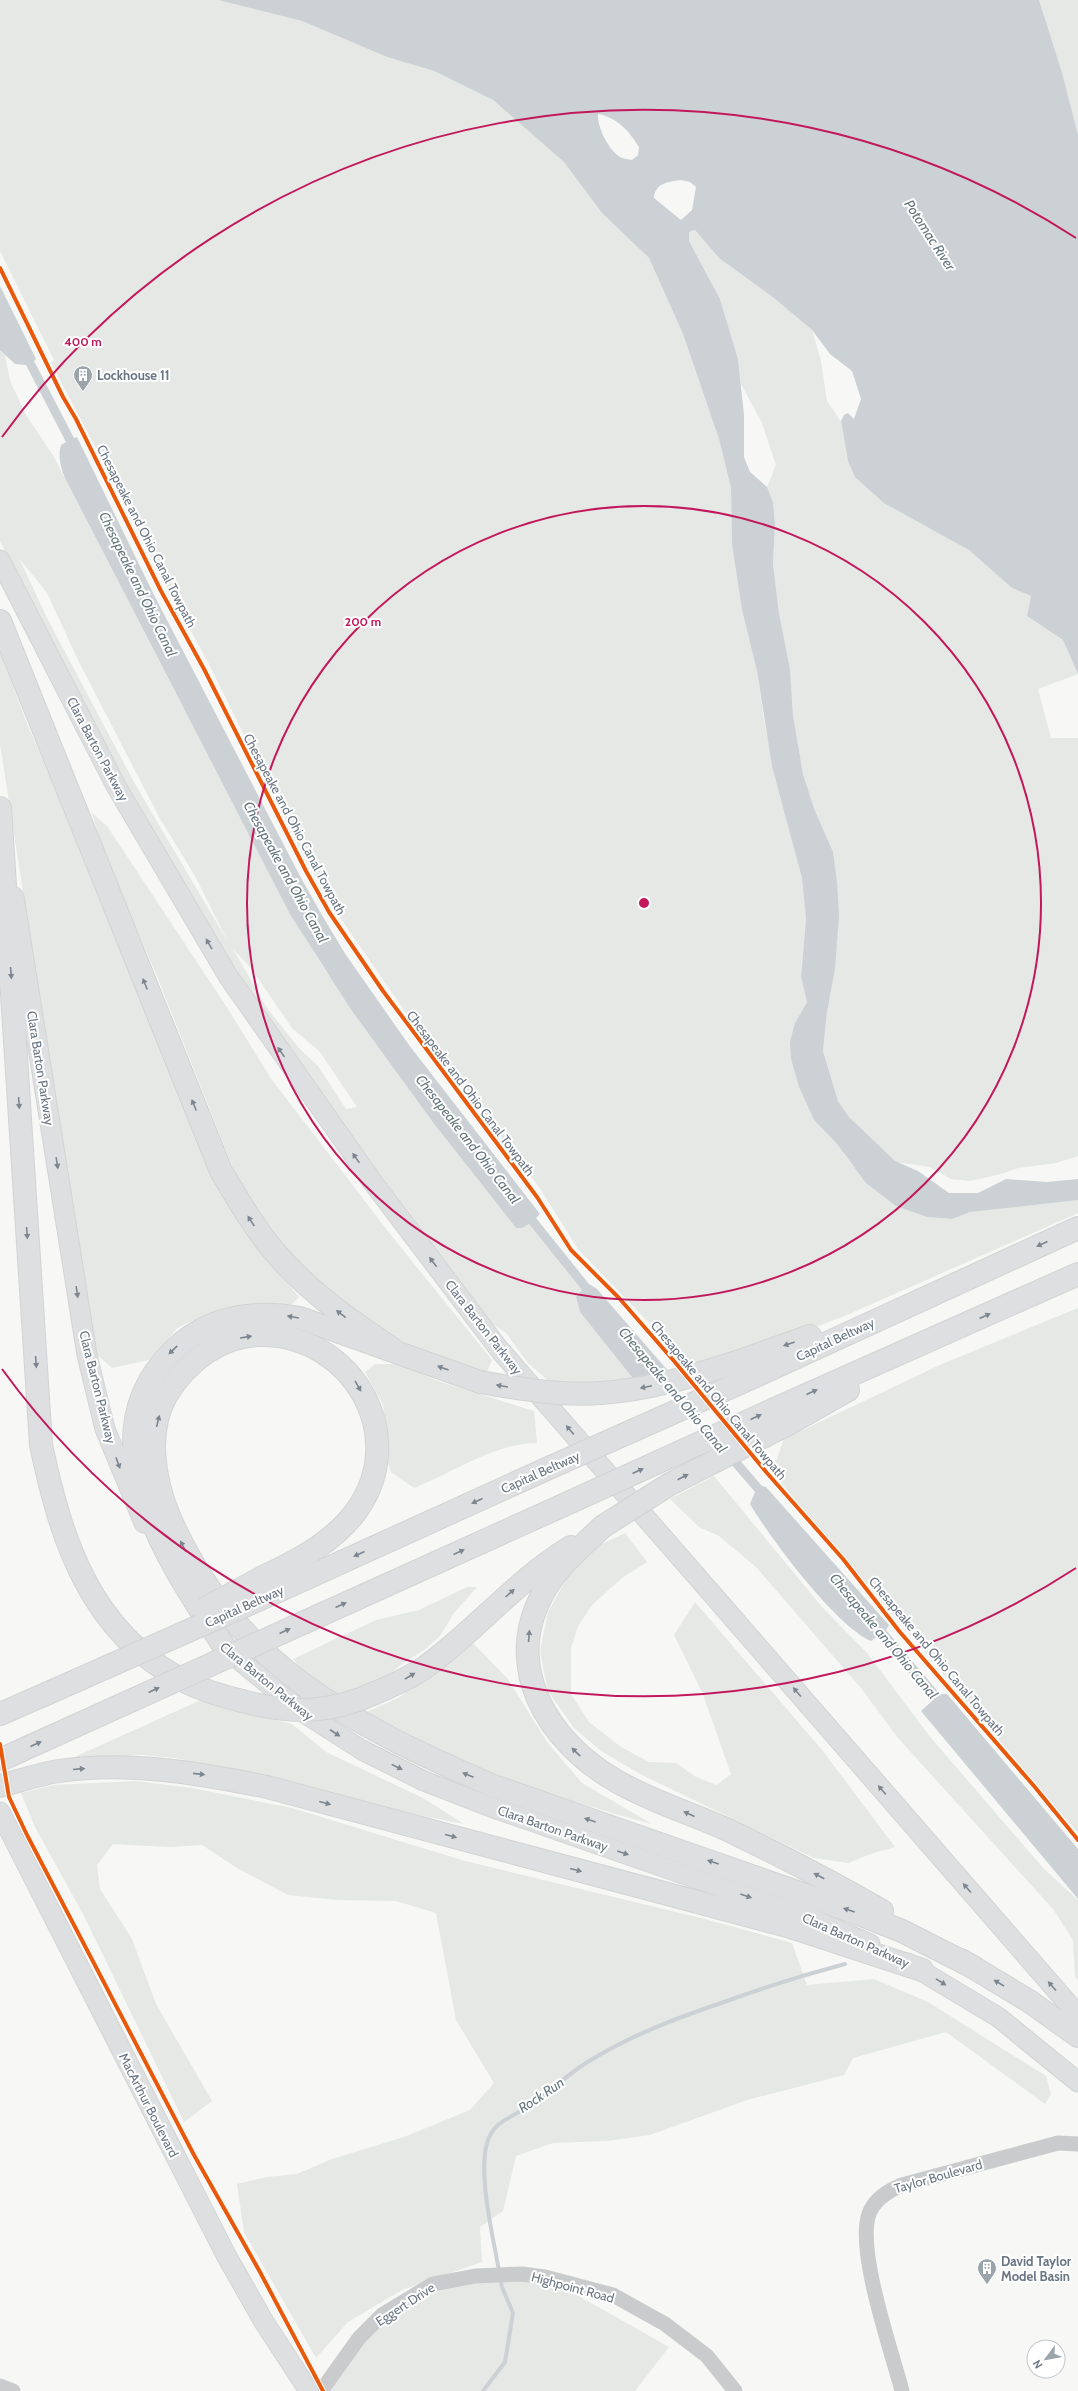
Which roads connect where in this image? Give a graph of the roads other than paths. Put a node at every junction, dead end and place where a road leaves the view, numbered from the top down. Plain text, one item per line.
1 (0, 560) edge
2 (0, 621) edge
3 (0, 808) edge
4 (1078, 1228) edge
5 (1078, 1274) edge
6 (397, 1352) junction
7 (744, 1370) junction
8 (783, 1416) junction
9 (602, 1527) junction
10 (272, 1584) junction
11 (227, 1651) junction
12 (0, 1714) edge
13 (0, 1760) edge
14 (0, 1786) edge
15 (0, 1812) edge
16 (973, 1967) junction
17 (922, 1970) junction
18 (1078, 2016) edge
19 (1078, 2036) edge
20 (1078, 2082) edge
21 (1078, 2144) edge
22 (522, 2274) joint
23 (0, 2386) edge
24 (13, 2391) edge
25 (309, 2391) edge
26 (321, 2391) edge
27 (735, 2391) edge
28 (902, 2391) edge

18 -> 1 main road, Clara Barton Parkway
6 -> 2 highway
3 -> 9 highway, bridge
3 -> 11 main road, Clara Barton Parkway
4 -> 7 highway
8 -> 5 highway
7 -> 6 highway, bridge
6 -> 11 highway
7 -> 10 highway, Capital Beltway, bridge
9 -> 8 highway, bridge
13 -> 8 highway, bridge
16 -> 9 highway
10 - 12 highway, Capital Beltway, bridge
16 -> 10 highway
11 -> 17 main road, Clara Barton Parkway
14 -> 17 highway
15 - 25 main road, MacArthur Boulevard
19 -> 16 highway
17 -> 20 main road, Clara Barton Parkway
21 - 28 street, Taylor Boulevard
22 - 26 street, Eggert Drive
22 - 27 street, Highpoint Road
23 - 24 street

